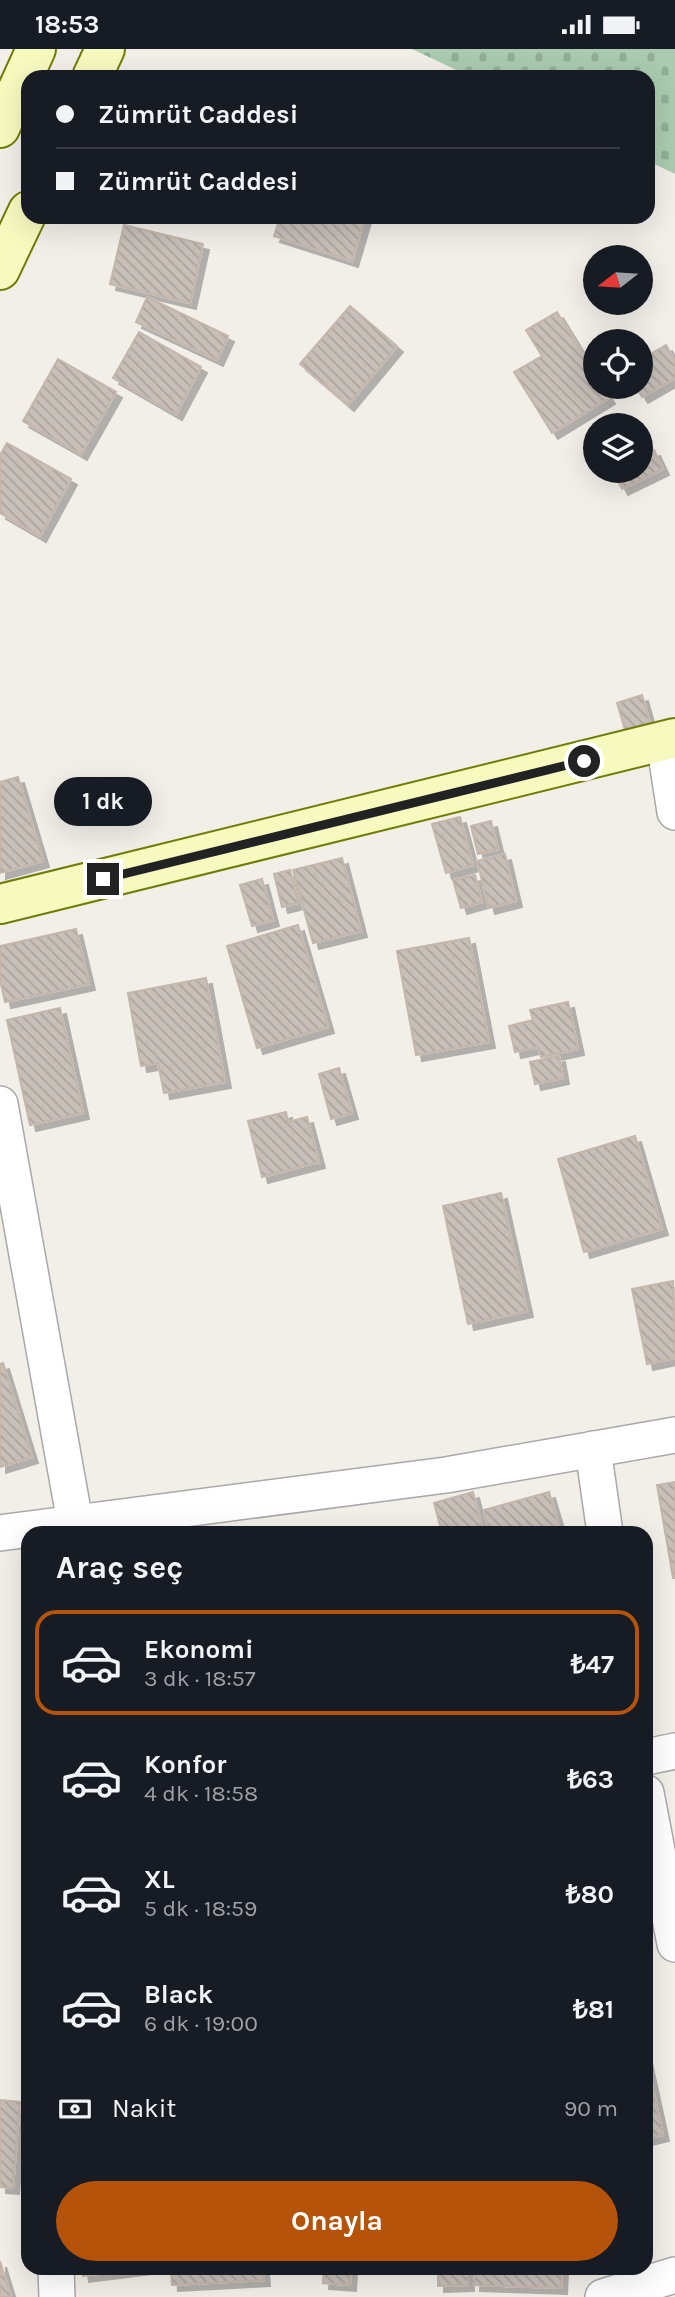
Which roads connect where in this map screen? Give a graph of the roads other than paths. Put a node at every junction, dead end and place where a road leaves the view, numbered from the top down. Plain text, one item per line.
1 (37, 49) edge
2 (105, 49) edge
3 (27, 70) edge
4 (95, 70) edge
5 (21, 83) edge
6 (0, 128) edge
7 (22, 224) edge
8 (0, 270) edge
9 (669, 740) edge
10 (675, 812) edge
11 (0, 904) edge
12 (0, 1104) edge
13 (675, 1435) edge
14 (593, 1449) junction
15 (77, 1526) edge
16 (91, 1526) edge
17 (604, 1526) edge
18 (21, 1532) edge
19 (0, 1533) edge
20 (675, 1751) edge
21 (653, 1756) edge
22 (653, 1829) edge
23 (675, 1944) edge
24 (57, 2275) edge
25 (675, 2275) edge
26 (57, 2297) edge
27 (603, 2297) edge

1 - 3 street
2 - 4 street
5 - 6 street
7 - 8 street
9 - 10 street
9 - 11 street
12 - 15 street
13 - 14 street
14 - 16 street
14 - 17 street
18 - 19 street
20 - 21 street
22 - 23 street
24 - 26 street
25 - 27 street

